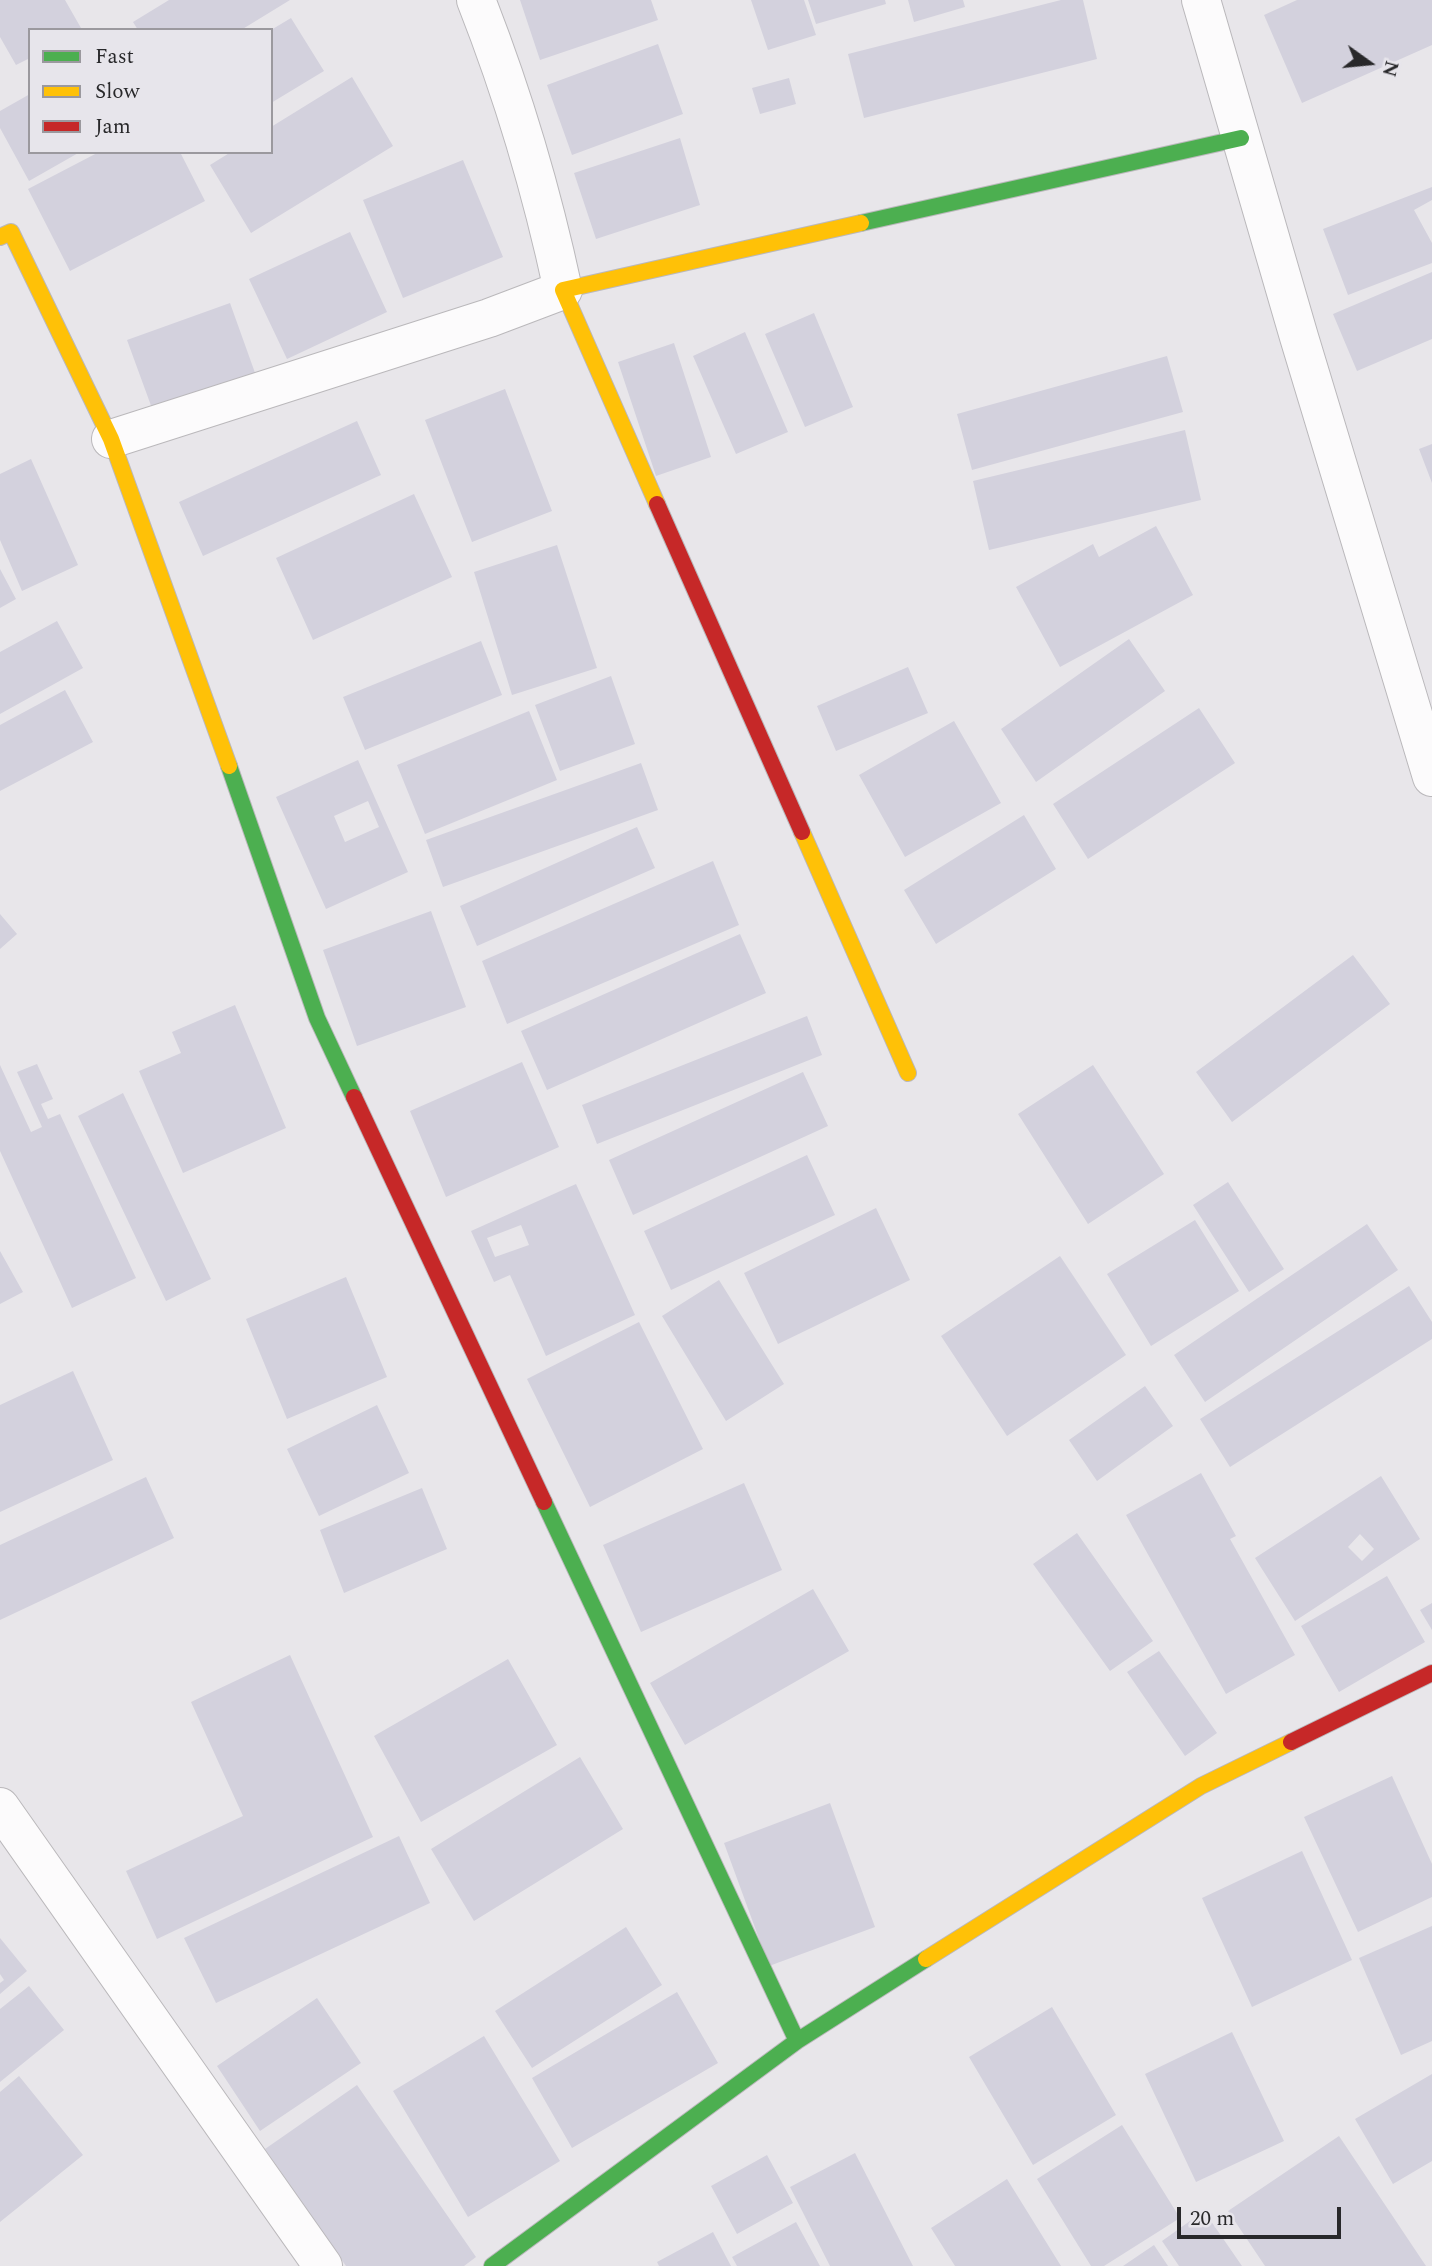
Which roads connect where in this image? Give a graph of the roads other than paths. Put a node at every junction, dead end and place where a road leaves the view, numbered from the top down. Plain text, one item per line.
1 (476, 0) edge
2 (1201, 0) edge
3 (1241, 138) junction
4 (4, 228) edge
5 (564, 290) junction
6 (111, 439) junction
7 (1432, 777) edge
8 (908, 1073) dead end
9 (1432, 1673) edge
10 (0, 1807) edge
11 (797, 2041) junction
12 (323, 2266) edge
13 (492, 2266) edge

1 - 5 street
2 - 3 street
3 - 5 street
3 - 7 street
4 - 6 street
5 - 6 street
5 - 8 street
6 - 11 street
9 - 11 street
10 - 12 street
11 - 13 street

